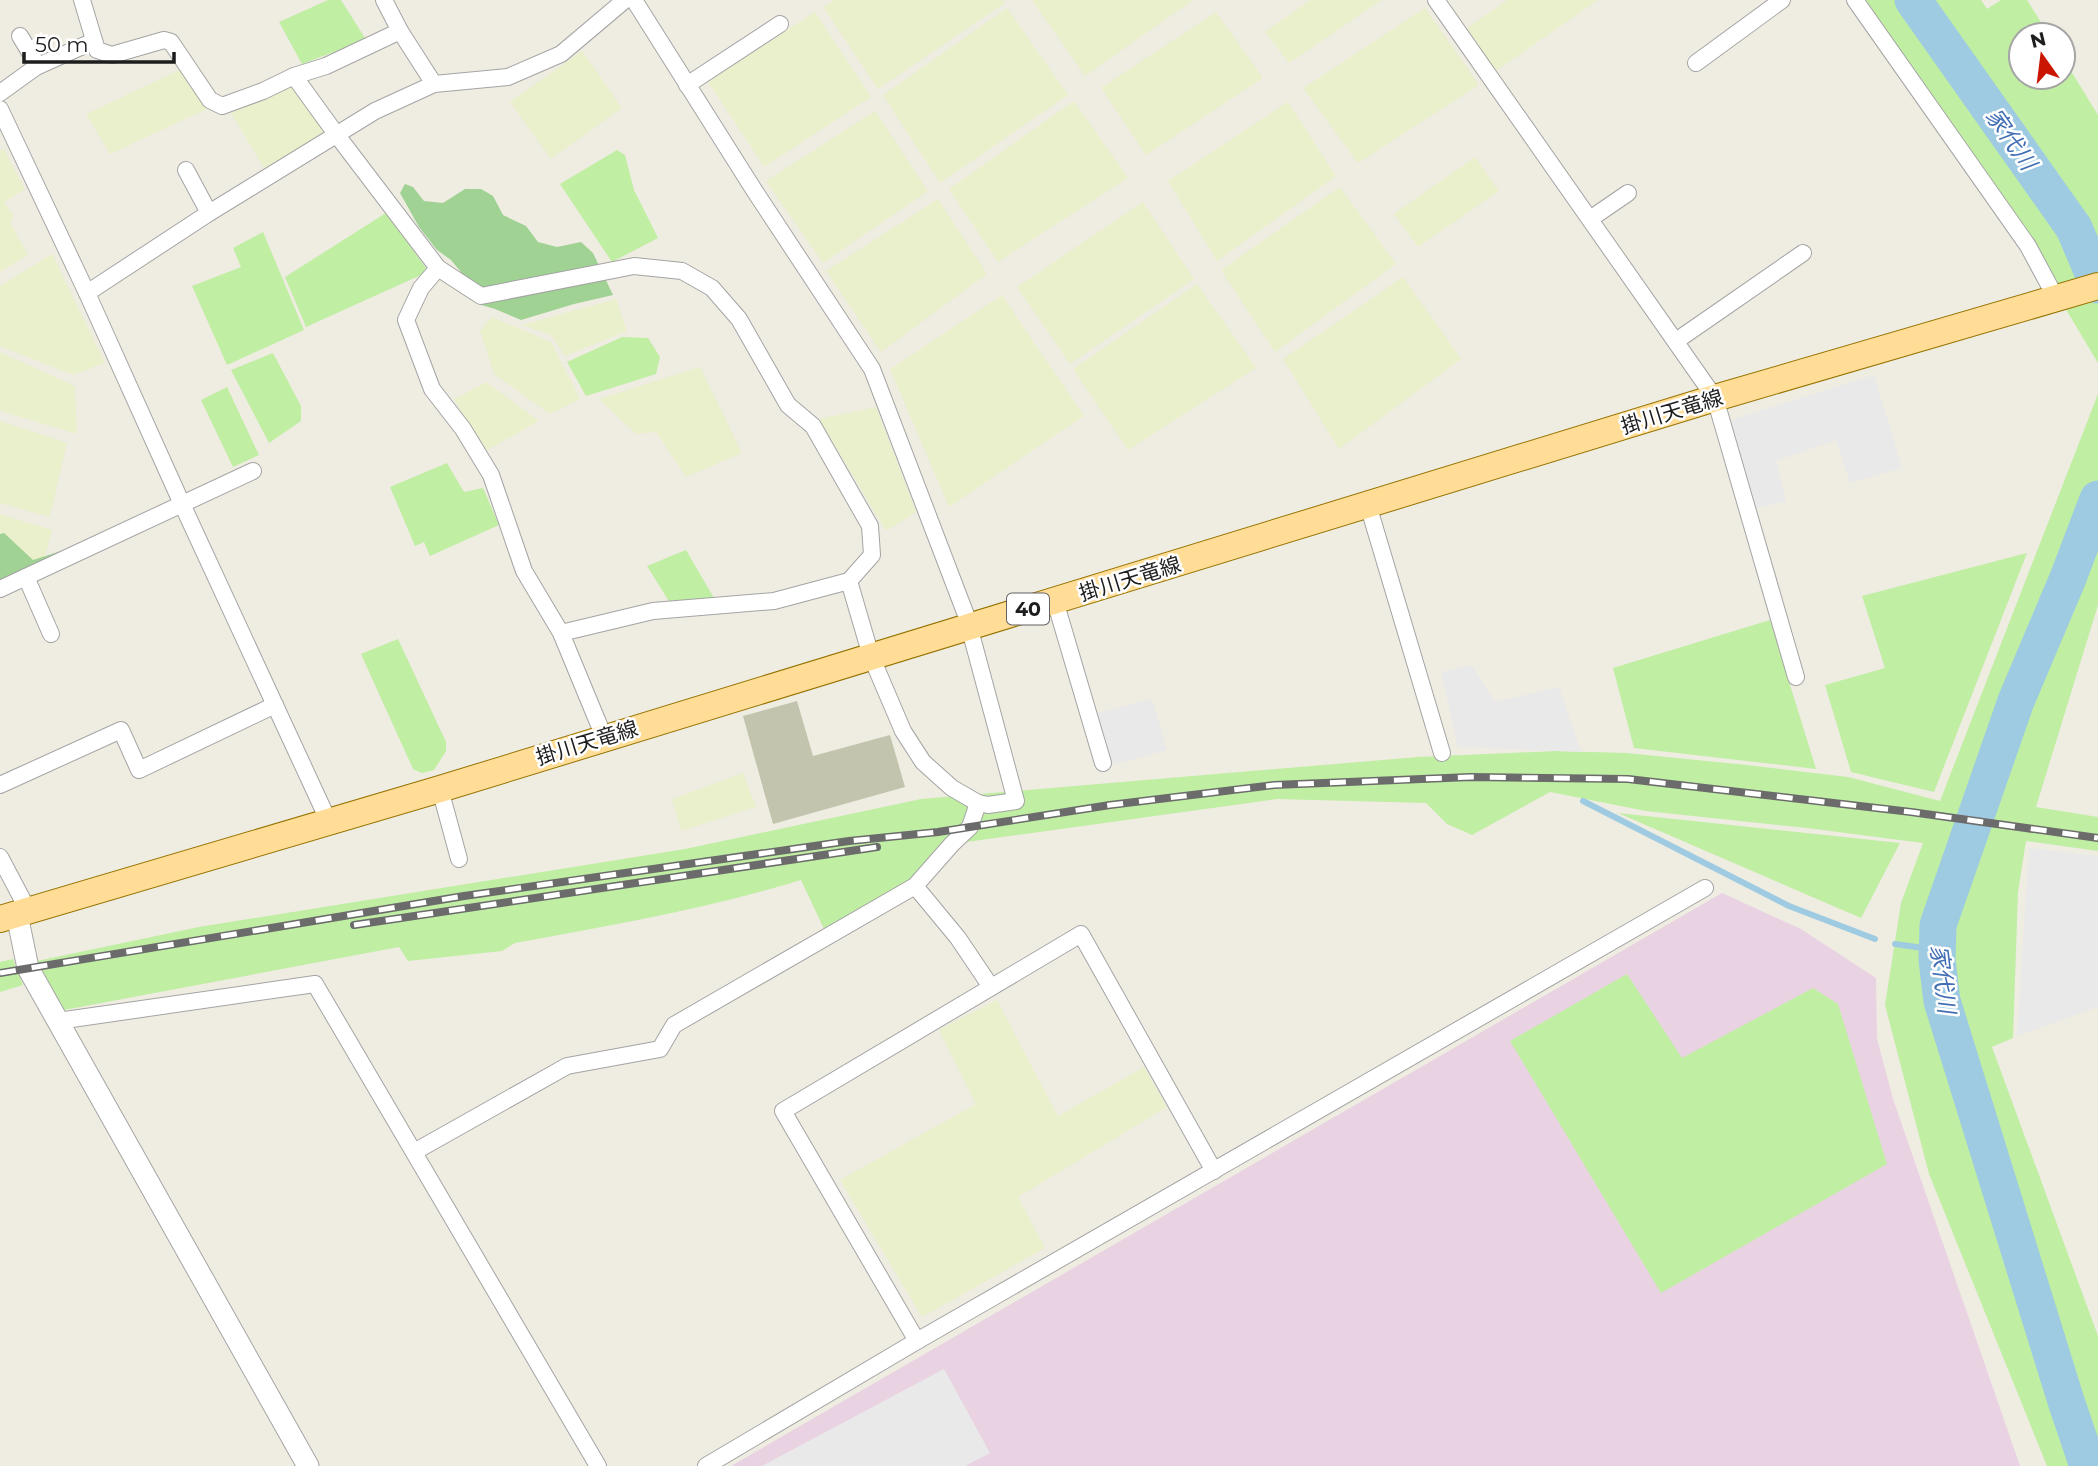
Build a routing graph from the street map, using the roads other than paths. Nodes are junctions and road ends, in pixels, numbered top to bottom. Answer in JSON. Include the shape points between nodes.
{"nodes":[{"id":1,"x":82,"y":0,"type":"edge"},
{"id":2,"x":384,"y":0,"type":"edge"},
{"id":3,"x":625,"y":0,"type":"edge"},
{"id":4,"x":634,"y":0,"type":"edge"},
{"id":5,"x":1436,"y":0,"type":"edge"},
{"id":6,"x":1782,"y":0,"type":"edge"},
{"id":7,"x":1855,"y":0,"type":"edge"},
{"id":8,"x":780,"y":24,"type":"dead end"},
{"id":9,"x":400,"y":30,"type":"junction"},
{"id":10,"x":20,"y":36,"type":"dead end"},
{"id":11,"x":94,"y":41,"type":"junction"},
{"id":12,"x":1696,"y":63,"type":"dead end"},
{"id":13,"x":38,"y":66,"type":"junction"},
{"id":14,"x":294,"y":75,"type":"junction"},
{"id":15,"x":435,"y":84,"type":"junction"},
{"id":16,"x":687,"y":85,"type":"junction"},
{"id":17,"x":0,"y":93,"type":"edge"},
{"id":18,"x":0,"y":109,"type":"edge"},
{"id":19,"x":4,"y":132,"type":"edge"},
{"id":20,"x":336,"y":134,"type":"junction"},
{"id":21,"x":186,"y":170,"type":"dead end"},
{"id":22,"x":1628,"y":192,"type":"dead end"},
{"id":23,"x":209,"y":213,"type":"junction"},
{"id":24,"x":1590,"y":219,"type":"junction"},
{"id":25,"x":1803,"y":253,"type":"dead end"},
{"id":26,"x":438,"y":268,"type":"junction"},
{"id":27,"x":2098,"y":286,"type":"edge"},
{"id":28,"x":87,"y":293,"type":"junction"},
{"id":29,"x":2056,"y":298,"type":"junction"},
{"id":30,"x":1675,"y":341,"type":"junction"},
{"id":31,"x":1716,"y":398,"type":"junction"},
{"id":32,"x":253,"y":471,"type":"dead end"},
{"id":33,"x":182,"y":504,"type":"junction"},
{"id":34,"x":1368,"y":505,"type":"junction"},
{"id":35,"x":26,"y":577,"type":"junction"},
{"id":36,"x":849,"y":581,"type":"junction"},
{"id":37,"x":0,"y":589,"type":"edge"},
{"id":38,"x":1055,"y":601,"type":"junction"},
{"id":39,"x":969,"y":627,"type":"junction"},
{"id":40,"x":561,"y":633,"type":"junction"},
{"id":41,"x":51,"y":634,"type":"dead end"},
{"id":42,"x":871,"y":656,"type":"junction"},
{"id":43,"x":1796,"y":677,"type":"dead end"},
{"id":44,"x":275,"y":705,"type":"junction"},
{"id":45,"x":604,"y":737,"type":"junction"},
{"id":46,"x":1442,"y":753,"type":"dead end"},
{"id":47,"x":1103,"y":763,"type":"dead end"},
{"id":48,"x":0,"y":785,"type":"edge"},
{"id":49,"x":440,"y":789,"type":"junction"},
{"id":50,"x":978,"y":803,"type":"junction"},
{"id":51,"x":329,"y":822,"type":"junction"},
{"id":52,"x":0,"y":857,"type":"edge"},
{"id":53,"x":459,"y":859,"type":"dead end"},
{"id":54,"x":915,"y":886,"type":"junction"},
{"id":55,"x":1705,"y":888,"type":"dead end"},
{"id":56,"x":15,"y":915,"type":"edge"},
{"id":57,"x":991,"y":988,"type":"junction"},
{"id":58,"x":58,"y":1021,"type":"junction"},
{"id":59,"x":414,"y":1152,"type":"junction"},
{"id":60,"x":1214,"y":1171,"type":"junction"},
{"id":61,"x":917,"y":1342,"type":"junction"},
{"id":62,"x":308,"y":1466,"type":"edge"},
{"id":63,"x":598,"y":1466,"type":"edge"},
{"id":64,"x":706,"y":1466,"type":"edge"}],
"edges":[{"from":1,"to":11,"type":"street"},
{"from":2,"to":9,"type":"street"},
{"from":3,"to":15,"type":"street","via":[[561,54],[508,77]]},
{"from":4,"to":16,"type":"street"},
{"from":5,"to":24,"type":"street"},
{"from":6,"to":12,"type":"street"},
{"from":7,"to":29,"type":"street","via":[[2028,246]]},
{"from":8,"to":16,"type":"street"},
{"from":9,"to":14,"type":"street","via":[[326,66]]},
{"from":9,"to":15,"type":"street"},
{"from":10,"to":13,"type":"street"},
{"from":11,"to":13,"type":"street"},
{"from":11,"to":14,"type":"street","via":[[97,50],[112,55],[170,42],[210,100],[222,106]]},
{"from":13,"to":17,"type":"street"},
{"from":14,"to":20,"type":"street"},
{"from":15,"to":20,"type":"street"},
{"from":16,"to":39,"type":"street","via":[[872,369]]},
{"from":18,"to":19,"type":"street"},
{"from":19,"to":28,"type":"street"},
{"from":20,"to":23,"type":"street"},
{"from":20,"to":26,"type":"street"},
{"from":21,"to":23,"type":"street"},
{"from":22,"to":24,"type":"street"},
{"from":23,"to":28,"type":"street"},
{"from":24,"to":30,"type":"street"},
{"from":25,"to":30,"type":"street"},
{"from":26,"to":36,"type":"street","via":[[481,296],[634,267],[682,271],[712,288],[739,319],[788,405],[813,426],[870,526],[873,555]]},
{"from":26,"to":40,"type":"street","via":[[421,288],[406,320],[416,351],[432,389],[491,475],[524,571]]},
{"from":27,"to":29,"type":"main road","name":"掛川天竜線","number":"40"},
{"from":28,"to":33,"type":"street"},
{"from":29,"to":31,"type":"main road","name":"掛川天竜線","number":"40"},
{"from":30,"to":31,"type":"street"},
{"from":31,"to":34,"type":"main road","name":"掛川天竜線","number":"40"},
{"from":31,"to":43,"type":"street"},
{"from":32,"to":33,"type":"street"},
{"from":33,"to":35,"type":"street"},
{"from":33,"to":44,"type":"street"},
{"from":34,"to":38,"type":"main road","name":"掛川天竜線","number":"40"},
{"from":34,"to":46,"type":"street"},
{"from":35,"to":37,"type":"street"},
{"from":35,"to":41,"type":"street"},
{"from":36,"to":40,"type":"street","via":[[774,601],[653,611]]},
{"from":36,"to":42,"type":"street"},
{"from":38,"to":39,"type":"main road","name":"掛川天竜線","number":"40"},
{"from":38,"to":47,"type":"street"},
{"from":39,"to":42,"type":"main road","name":"掛川天竜線","number":"40"},
{"from":39,"to":50,"type":"street","via":[[1016,801]]},
{"from":40,"to":45,"type":"street"},
{"from":42,"to":45,"type":"main road","name":"掛川天竜線","number":"40"},
{"from":42,"to":50,"type":"street","via":[[903,731],[923,762],[952,788]]},
{"from":44,"to":48,"type":"street","via":[[139,770],[121,730]]},
{"from":44,"to":51,"type":"street"},
{"from":45,"to":49,"type":"main road","name":"掛川天竜線","number":"40"},
{"from":49,"to":51,"type":"main road","name":"掛川天竜線","number":"40"},
{"from":49,"to":53,"type":"street"},
{"from":50,"to":54,"type":"street","via":[[970,827]]},
{"from":51,"to":56,"type":"main road","name":"掛川天竜線","number":"40"},
{"from":52,"to":56,"type":"street"},
{"from":54,"to":57,"type":"street"},
{"from":54,"to":59,"type":"street","via":[[674,1025],[660,1049],[568,1066]]},
{"from":55,"to":60,"type":"street"},
{"from":56,"to":58,"type":"street","via":[[28,968]]},
{"from":57,"to":60,"type":"street","via":[[1082,934]]},
{"from":57,"to":61,"type":"street","via":[[783,1111]]},
{"from":58,"to":59,"type":"street","via":[[315,984]]},
{"from":58,"to":62,"type":"street"},
{"from":59,"to":63,"type":"street"},
{"from":60,"to":61,"type":"street"},
{"from":61,"to":64,"type":"street"}]}
